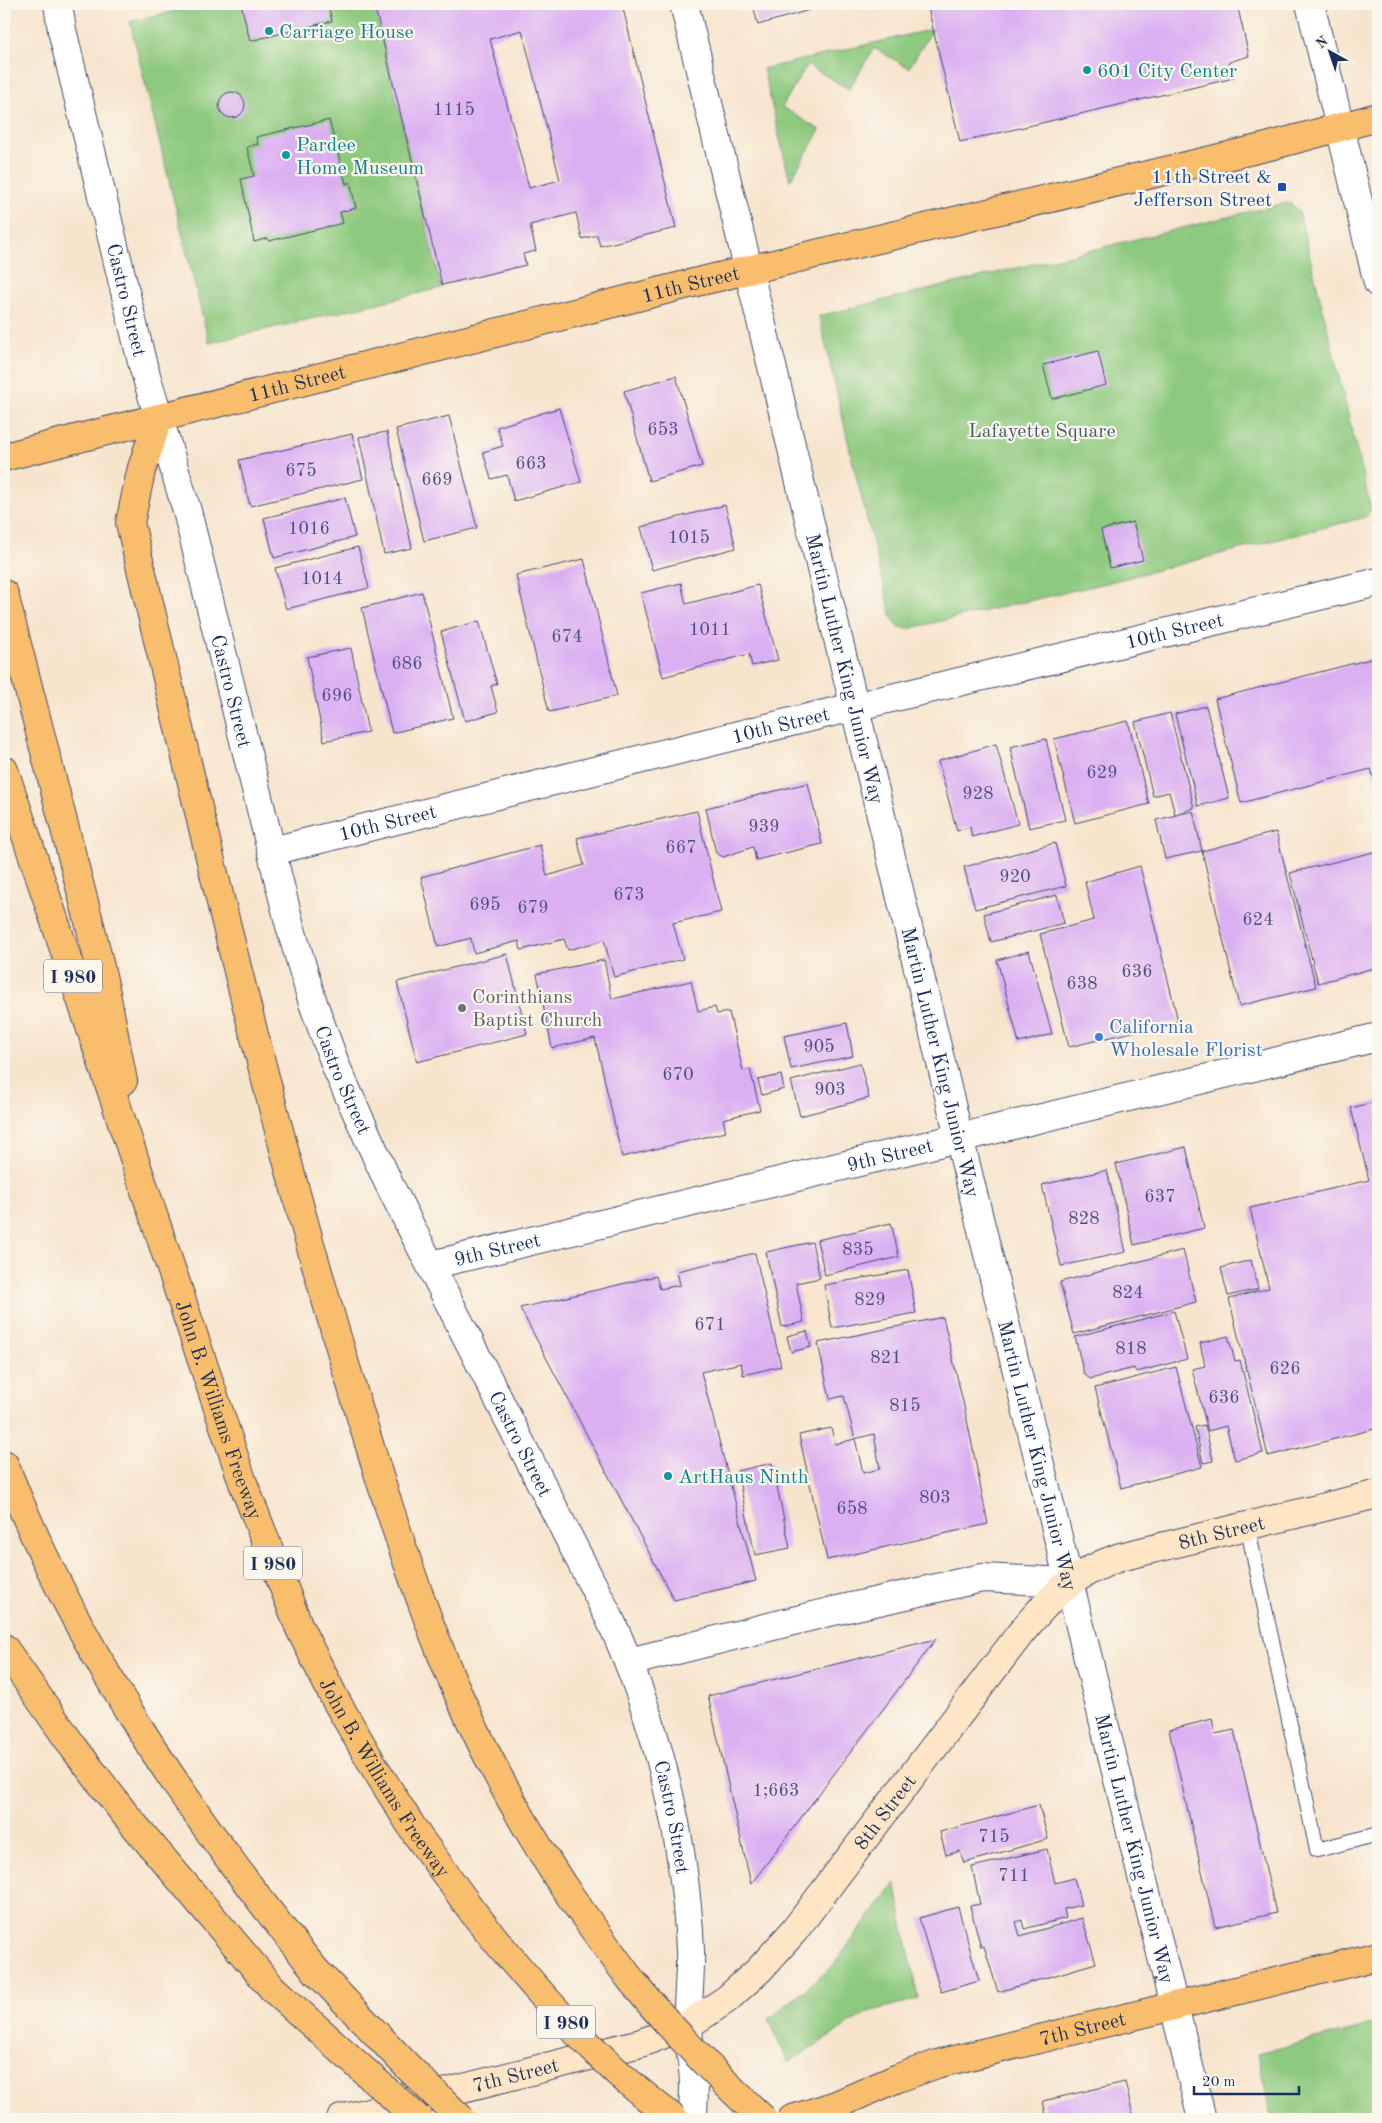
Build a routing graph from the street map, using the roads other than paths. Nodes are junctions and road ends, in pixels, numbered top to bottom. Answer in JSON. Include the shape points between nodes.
{"nodes":[{"id":1,"x":58,"y":4,"type":"edge"},
{"id":2,"x":684,"y":4,"type":"edge"},
{"id":3,"x":1310,"y":4,"type":"edge"},
{"id":4,"x":1378,"y":117,"type":"edge"},
{"id":5,"x":1340,"y":127,"type":"junction"},
{"id":6,"x":748,"y":270,"type":"junction"},
{"id":7,"x":1378,"y":283,"type":"edge"},
{"id":8,"x":158,"y":419,"type":"junction"},
{"id":9,"x":4,"y":457,"type":"edge"},
{"id":10,"x":1378,"y":582,"type":"edge"},
{"id":11,"x":4,"y":594,"type":"edge"},
{"id":12,"x":856,"y":707,"type":"junction"},
{"id":13,"x":4,"y":770,"type":"edge"},
{"id":14,"x":272,"y":851,"type":"junction"},
{"id":15,"x":1378,"y":1037,"type":"edge"},
{"id":16,"x":959,"y":1137,"type":"junction"},
{"id":17,"x":142,"y":1181,"type":"junction"},
{"id":18,"x":430,"y":1265,"type":"junction"},
{"id":19,"x":4,"y":1464,"type":"edge"},
{"id":20,"x":1378,"y":1494,"type":"edge"},
{"id":21,"x":1247,"y":1525,"type":"junction"},
{"id":22,"x":1068,"y":1582,"type":"junction"},
{"id":23,"x":4,"y":1648,"type":"edge"},
{"id":24,"x":629,"y":1662,"type":"junction"},
{"id":25,"x":1378,"y":1834,"type":"edge"},
{"id":26,"x":1378,"y":1956,"type":"edge"},
{"id":27,"x":1174,"y":2006,"type":"junction"},
{"id":28,"x":688,"y":2025,"type":"junction"},
{"id":29,"x":342,"y":2119,"type":"edge"},
{"id":30,"x":418,"y":2119,"type":"edge"},
{"id":31,"x":461,"y":2119,"type":"edge"},
{"id":32,"x":674,"y":2119,"type":"edge"},
{"id":33,"x":693,"y":2119,"type":"edge"},
{"id":34,"x":763,"y":2119,"type":"edge"},
{"id":35,"x":792,"y":2119,"type":"edge"},
{"id":36,"x":1202,"y":2119,"type":"edge"}],
"edges":[{"from":1,"to":8,"type":"street","name":"Castro Street","via":[[137,343]]},
{"from":2,"to":6,"type":"street","name":"Martin Luther King Junior Way"},
{"from":3,"to":5,"type":"street"},
{"from":4,"to":5,"type":"main road","name":"11th Street"},
{"from":5,"to":6,"type":"main road","name":"11th Street"},
{"from":5,"to":7,"type":"street"},
{"from":6,"to":8,"type":"main road","name":"11th Street"},
{"from":6,"to":12,"type":"street","name":"Martin Luther King Junior Way"},
{"from":8,"to":9,"type":"main road","name":"11th Street"},
{"from":8,"to":14,"type":"street","name":"Castro Street","via":[[187,511]]},
{"from":8,"to":34,"type":"main road","bridge":true,"via":[[141,471],[130,523],[280,1136],[364,1428],[433,1631],[486,1752],[563,1886],[633,1982],[714,2072]]},
{"from":10,"to":12,"type":"street","name":"10th Street"},
{"from":11,"to":17,"type":"main road","via":[[106,993]]},
{"from":12,"to":14,"type":"street","name":"10th Street"},
{"from":12,"to":16,"type":"street","name":"Martin Luther King Junior Way"},
{"from":13,"to":17,"type":"main road","name":"John B. Williams Freeway","number":"I 980"},
{"from":14,"to":18,"type":"street","name":"Castro Street","via":[[290,926],[327,1043],[370,1144]]},
{"from":15,"to":16,"type":"street","name":"9th Street"},
{"from":16,"to":18,"type":"street","name":"9th Street"},
{"from":16,"to":22,"type":"street","name":"Martin Luther King Junior Way"},
{"from":17,"to":32,"type":"main road","name":"John B. Williams Freeway","number":"I 980","bridge":true,"via":[[243,1483],[300,1629],[374,1768],[417,1835],[517,1968],[619,2074]]},
{"from":18,"to":24,"type":"street","name":"Castro Street"},
{"from":19,"to":31,"type":"main road","bridge":true,"via":[[48,1567],[85,1638],[169,1775],[262,1904],[316,1971]]},
{"from":20,"to":21,"type":"main road","name":"8th Street"},
{"from":21,"to":22,"type":"main road","name":"8th Street","via":[[1104,1562]]},
{"from":21,"to":25,"type":"lane","via":[[1317,1850]]},
{"from":22,"to":24,"type":"street","via":[[982,1578]]},
{"from":22,"to":27,"type":"street","name":"Martin Luther King Junior Way"},
{"from":22,"to":28,"type":"main road","name":"8th Street","via":[[1030,1622],[794,1932],[749,1980]]},
{"from":23,"to":30,"type":"main road","bridge":true,"via":[[124,1813],[272,1989]]},
{"from":24,"to":28,"type":"street","name":"Castro Street","via":[[664,1773],[680,1855],[690,1948]]},
{"from":26,"to":27,"type":"main road","name":"7th Street"},
{"from":27,"to":35,"type":"main road","name":"7th Street","via":[[937,2064],[836,2105]]},
{"from":27,"to":36,"type":"street","name":"Martin Luther King Junior Way"},
{"from":28,"to":29,"type":"main road","name":"7th Street","via":[[612,2052]]},
{"from":28,"to":33,"type":"street","name":"Castro Street","via":[[694,2085]]}]}
